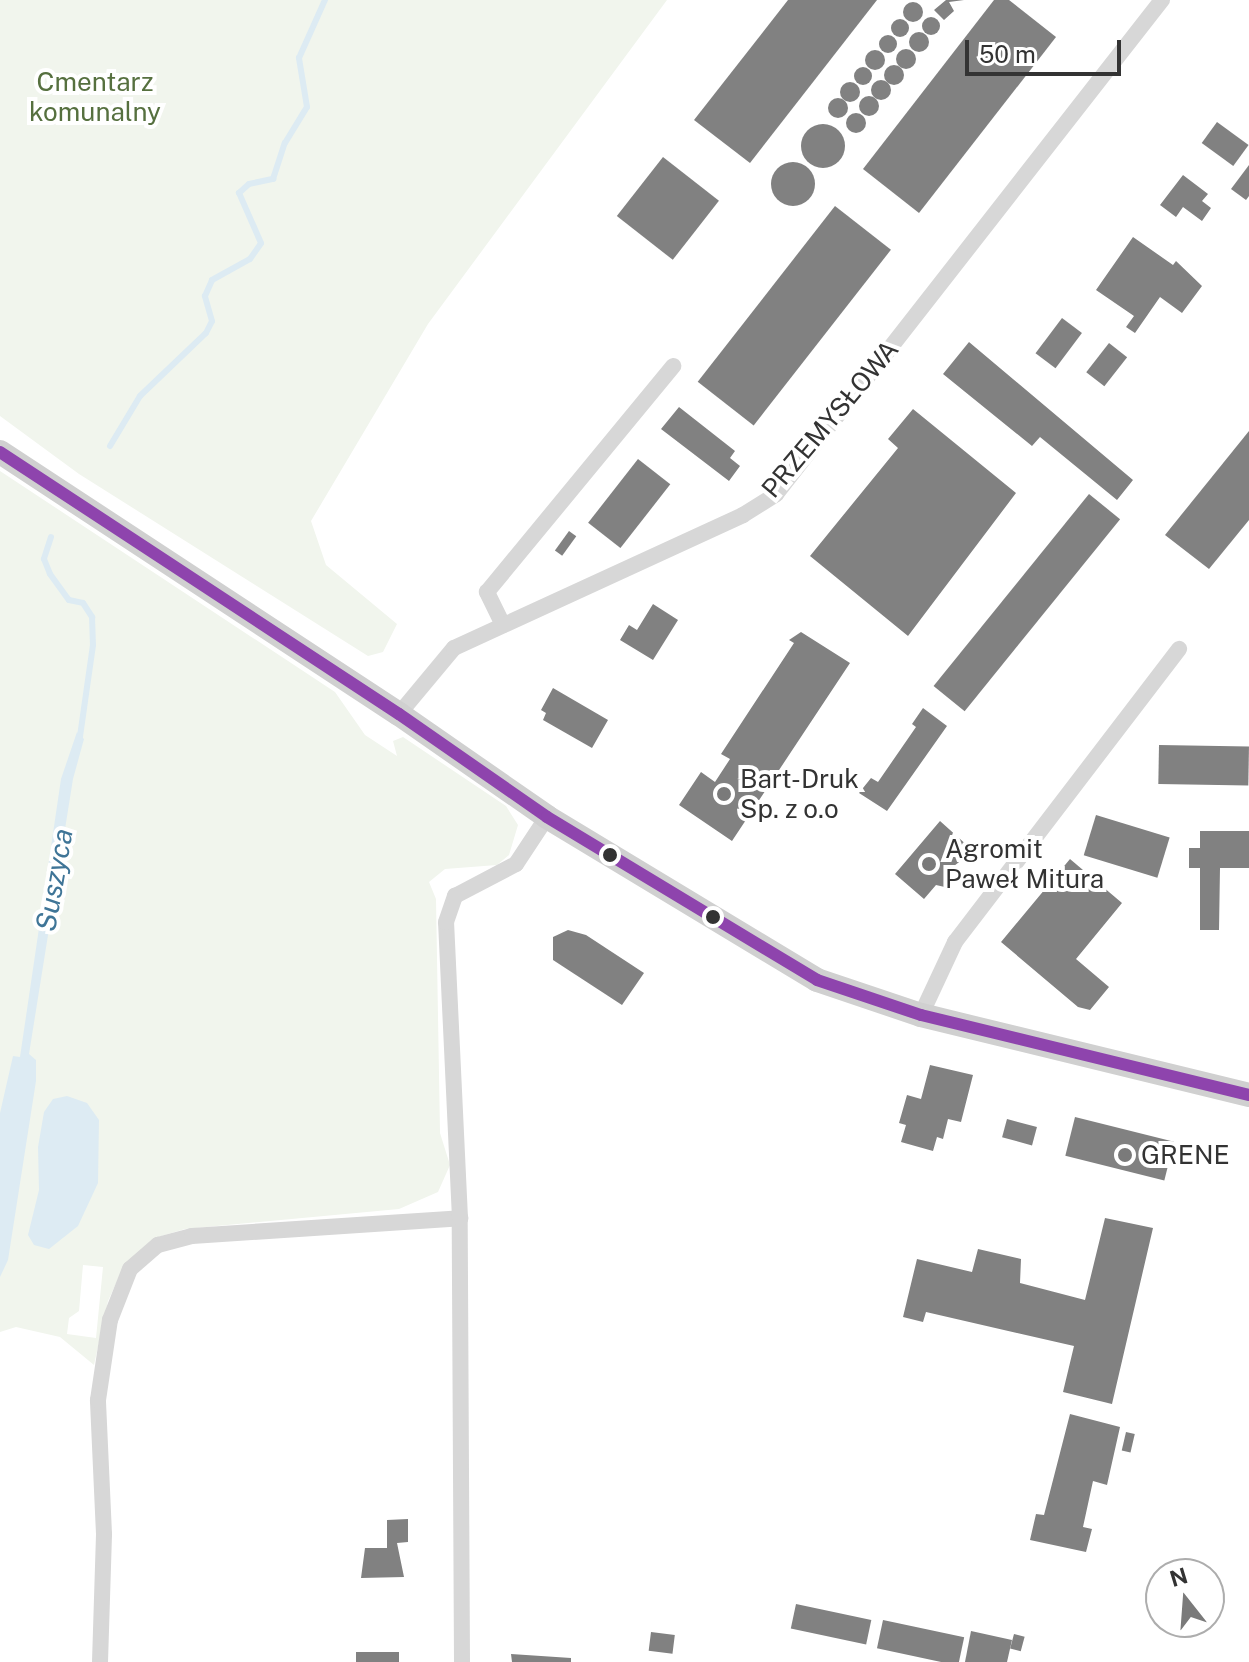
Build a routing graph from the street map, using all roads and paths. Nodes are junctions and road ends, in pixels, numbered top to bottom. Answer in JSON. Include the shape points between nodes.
{"nodes":[{"id":1,"x":1162,"y":0,"type":"edge"},
{"id":2,"x":673,"y":366,"type":"dead end"},
{"id":3,"x":0,"y":452,"type":"edge"},
{"id":4,"x":503,"y":625,"type":"junction"},
{"id":5,"x":1179,"y":649,"type":"dead end"},
{"id":6,"x":399,"y":714,"type":"junction"},
{"id":7,"x":547,"y":817,"type":"junction"},
{"id":8,"x":921,"y":1015,"type":"junction"},
{"id":9,"x":1249,"y":1095,"type":"edge"},
{"id":10,"x":460,"y":1218,"type":"junction"},
{"id":11,"x":100,"y":1662,"type":"edge"},
{"id":12,"x":462,"y":1662,"type":"edge"}],
"edges":[{"from":1,"to":4,"type":"street","name":"PRZEMYSŁOWA","via":[[776,494],[743,515]]},
{"from":2,"to":4,"type":"street","via":[[487,592]]},
{"from":3,"to":6,"type":"main road"},
{"from":4,"to":6,"type":"street","name":"PRZEMYSŁOWA","via":[[454,648]]},
{"from":5,"to":8,"type":"street","via":[[955,942]]},
{"from":6,"to":7,"type":"main road"},
{"from":7,"to":8,"type":"main road","via":[[817,980]]},
{"from":7,"to":10,"type":"street","via":[[516,864],[455,896],[446,922]]},
{"from":8,"to":9,"type":"main road"},
{"from":10,"to":11,"type":"street","via":[[192,1236],[158,1245],[130,1269],[110,1320],[98,1400],[104,1534]]},
{"from":10,"to":12,"type":"street"}]}
